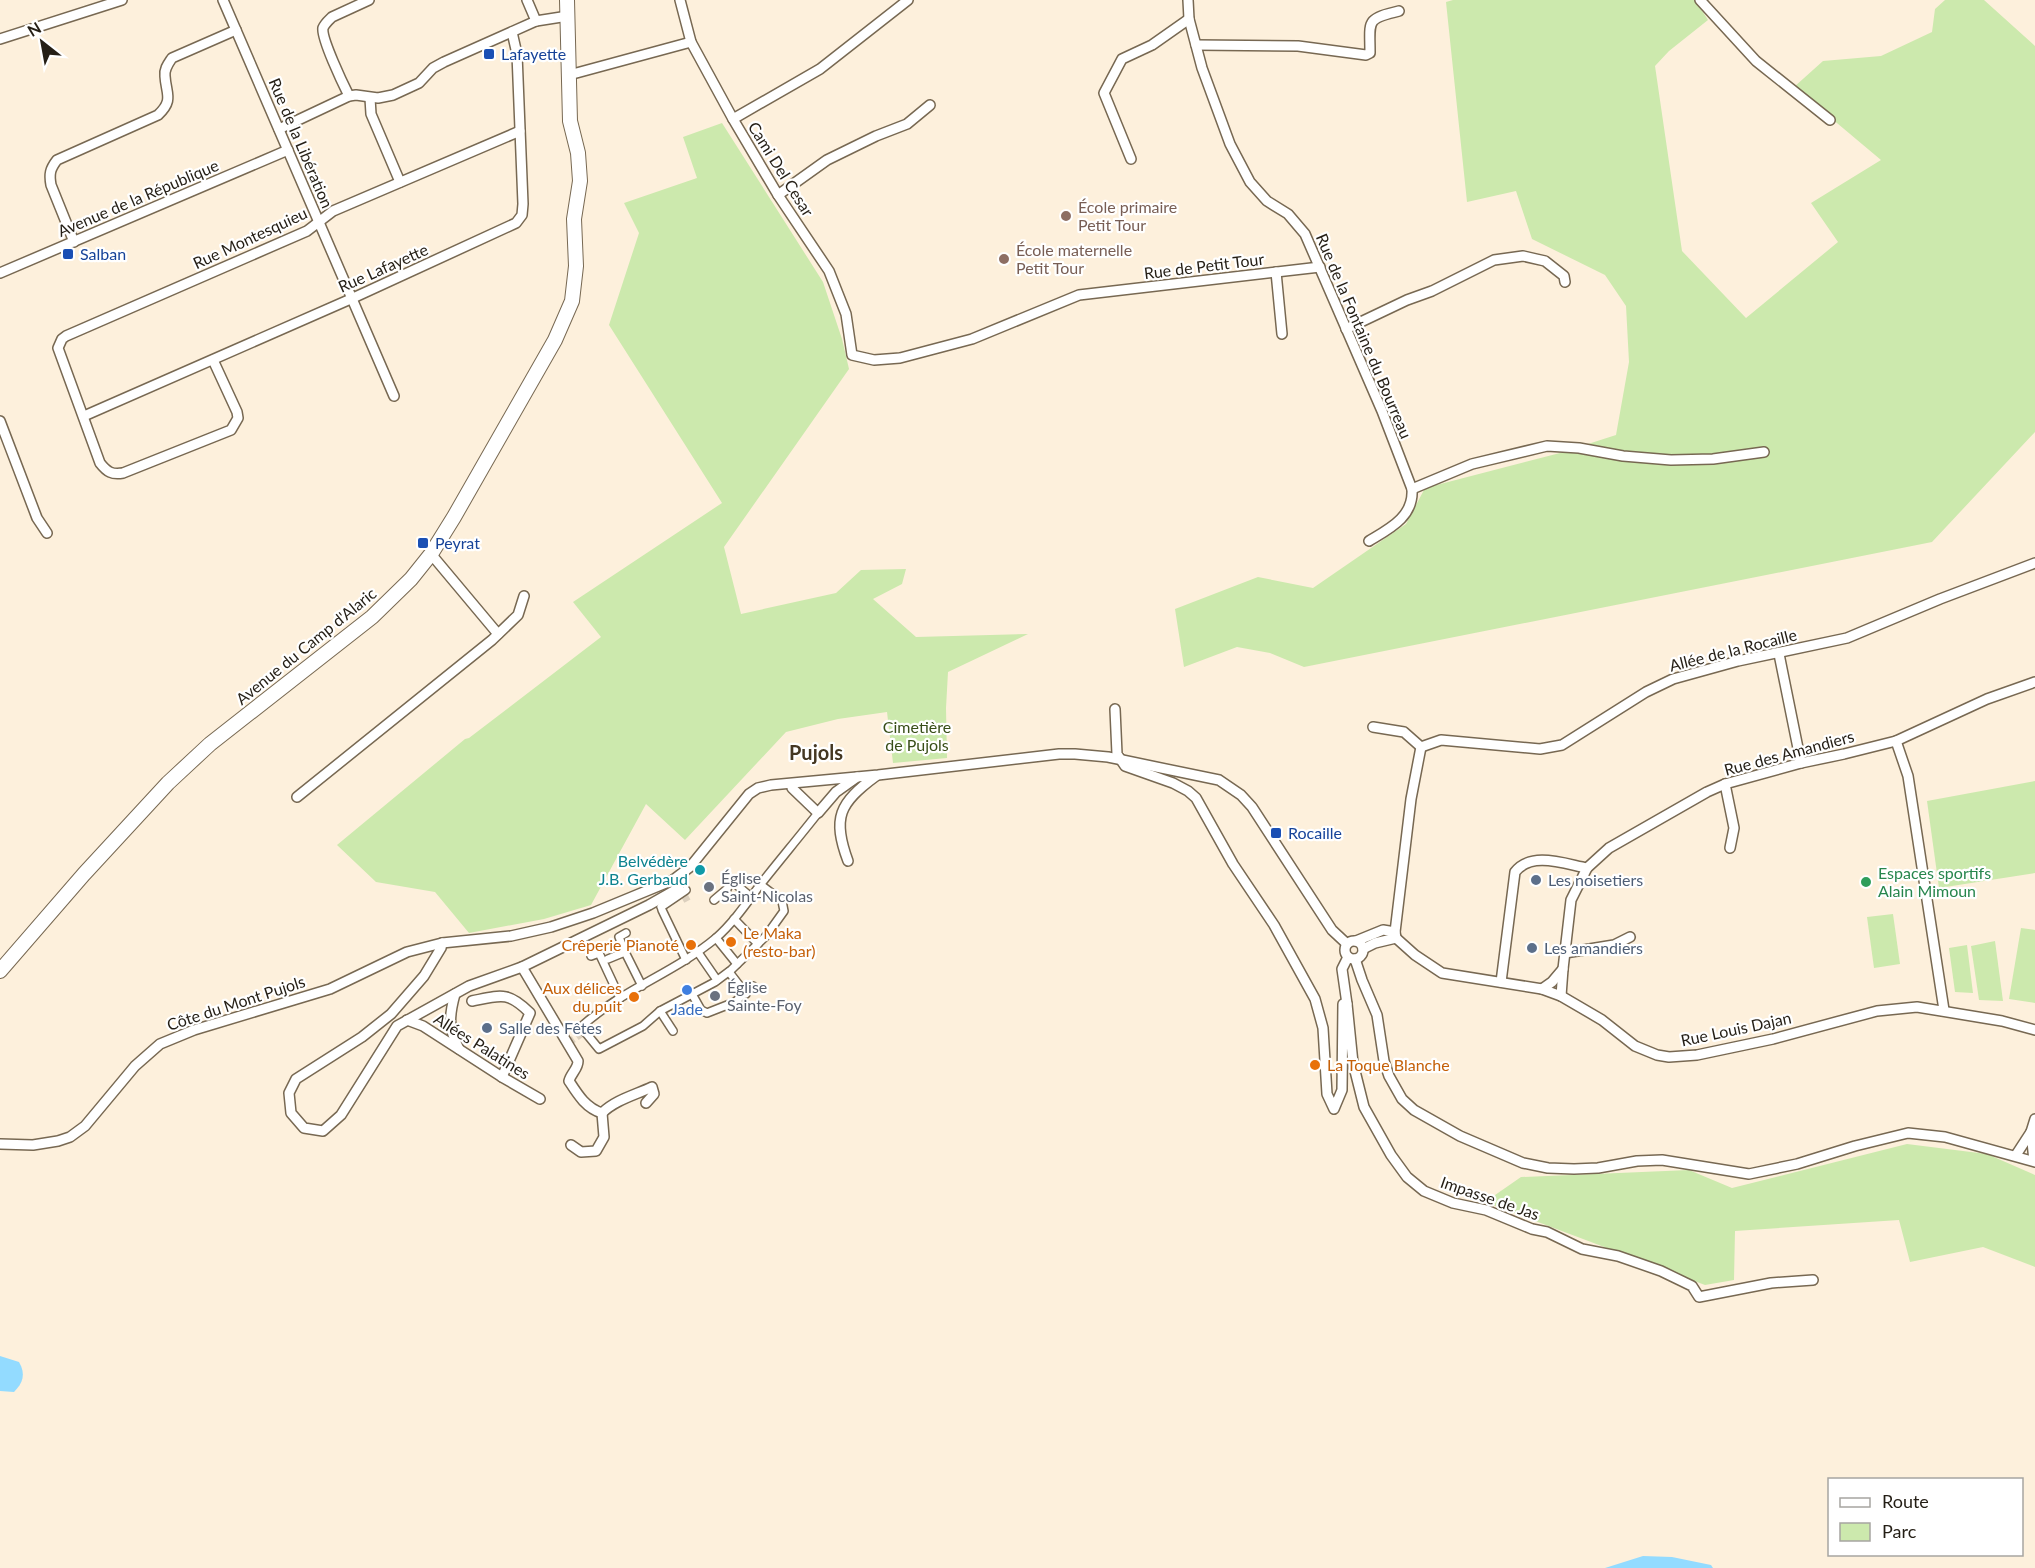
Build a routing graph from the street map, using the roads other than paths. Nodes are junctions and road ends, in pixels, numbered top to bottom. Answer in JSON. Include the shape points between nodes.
{"nodes":[{"id":1,"x":122,"y":0,"type":"edge"},
{"id":2,"x":223,"y":0,"type":"edge"},
{"id":3,"x":369,"y":0,"type":"edge"},
{"id":4,"x":527,"y":0,"type":"edge"},
{"id":5,"x":567,"y":0,"type":"edge"},
{"id":6,"x":680,"y":0,"type":"edge"},
{"id":7,"x":908,"y":0,"type":"edge"},
{"id":8,"x":1188,"y":0,"type":"edge"},
{"id":9,"x":1700,"y":0,"type":"edge"},
{"id":10,"x":1399,"y":11,"type":"dead end"},
{"id":11,"x":568,"y":16,"type":"junction"},
{"id":12,"x":1189,"y":19,"type":"junction"},
{"id":13,"x":536,"y":21,"type":"junction"},
{"id":14,"x":236,"y":30,"type":"junction"},
{"id":15,"x":512,"y":32,"type":"junction"},
{"id":16,"x":0,"y":39,"type":"edge"},
{"id":17,"x":691,"y":42,"type":"junction"},
{"id":18,"x":1196,"y":45,"type":"junction"},
{"id":19,"x":569,"y":75,"type":"junction"},
{"id":20,"x":349,"y":96,"type":"junction"},
{"id":21,"x":370,"y":98,"type":"junction"},
{"id":22,"x":930,"y":105,"type":"dead end"},
{"id":23,"x":733,"y":119,"type":"junction"},
{"id":24,"x":1830,"y":120,"type":"dead end"},
{"id":25,"x":279,"y":129,"type":"junction"},
{"id":26,"x":520,"y":131,"type":"junction"},
{"id":27,"x":288,"y":150,"type":"junction"},
{"id":28,"x":1131,"y":159,"type":"dead end"},
{"id":29,"x":400,"y":182,"type":"junction"},
{"id":30,"x":778,"y":195,"type":"junction"},
{"id":31,"x":319,"y":223,"type":"junction"},
{"id":32,"x":74,"y":242,"type":"junction"},
{"id":33,"x":1320,"y":267,"type":"junction"},
{"id":34,"x":0,"y":273,"type":"edge"},
{"id":35,"x":1276,"y":273,"type":"junction"},
{"id":36,"x":1565,"y":282,"type":"dead end"},
{"id":37,"x":353,"y":298,"type":"junction"},
{"id":38,"x":1346,"y":329,"type":"junction"},
{"id":39,"x":1282,"y":334,"type":"dead end"},
{"id":40,"x":852,"y":355,"type":"joint"},
{"id":41,"x":213,"y":360,"type":"junction"},
{"id":42,"x":394,"y":396,"type":"dead end"},
{"id":43,"x":84,"y":416,"type":"junction"},
{"id":44,"x":0,"y":421,"type":"edge"},
{"id":45,"x":1764,"y":452,"type":"dead end"},
{"id":46,"x":1412,"y":489,"type":"junction"},
{"id":47,"x":47,"y":533,"type":"dead end"},
{"id":48,"x":1369,"y":541,"type":"dead end"},
{"id":49,"x":431,"y":554,"type":"junction"},
{"id":50,"x":2035,"y":563,"type":"edge"},
{"id":51,"x":524,"y":596,"type":"dead end"},
{"id":52,"x":498,"y":634,"type":"junction"},
{"id":53,"x":1779,"y":654,"type":"junction"},
{"id":54,"x":2035,"y":682,"type":"edge"},
{"id":55,"x":1115,"y":709,"type":"dead end"},
{"id":56,"x":1373,"y":727,"type":"dead end"},
{"id":57,"x":1896,"y":741,"type":"junction"},
{"id":58,"x":1421,"y":747,"type":"junction"},
{"id":59,"x":1122,"y":760,"type":"junction"},
{"id":60,"x":1801,"y":763,"type":"junction"},
{"id":61,"x":878,"y":775,"type":"junction"},
{"id":62,"x":857,"y":777,"type":"junction"},
{"id":63,"x":792,"y":784,"type":"junction"},
{"id":64,"x":1725,"y":784,"type":"junction"},
{"id":65,"x":297,"y":797,"type":"dead end"},
{"id":66,"x":818,"y":813,"type":"junction"},
{"id":67,"x":1730,"y":848,"type":"dead end"},
{"id":68,"x":848,"y":861,"type":"dead end"},
{"id":69,"x":1587,"y":867,"type":"junction"},
{"id":70,"x":761,"y":885,"type":"junction"},
{"id":71,"x":680,"y":890,"type":"junction"},
{"id":72,"x":751,"y":897,"type":"junction"},
{"id":73,"x":714,"y":900,"type":"dead end"},
{"id":74,"x":733,"y":920,"type":"junction"},
{"id":75,"x":626,"y":933,"type":"dead end"},
{"id":76,"x":1395,"y":935,"type":"junction"},
{"id":77,"x":1630,"y":937,"type":"dead end"},
{"id":78,"x":716,"y":938,"type":"junction"},
{"id":79,"x":442,"y":943,"type":"junction"},
{"id":80,"x":1352,"y":943,"type":"junction"},
{"id":81,"x":758,"y":944,"type":"junction"},
{"id":82,"x":1364,"y":949,"type":"junction"},
{"id":83,"x":697,"y":951,"type":"junction"},
{"id":84,"x":625,"y":952,"type":"junction"},
{"id":85,"x":1565,"y":953,"type":"junction"},
{"id":86,"x":591,"y":956,"type":"dead end"},
{"id":87,"x":1352,"y":958,"type":"junction"},
{"id":88,"x":608,"y":959,"type":"dead end"},
{"id":89,"x":682,"y":964,"type":"junction"},
{"id":90,"x":737,"y":964,"type":"junction"},
{"id":91,"x":522,"y":967,"type":"junction"},
{"id":92,"x":1563,"y":969,"type":"junction"},
{"id":93,"x":0,"y":971,"type":"edge"},
{"id":94,"x":729,"y":972,"type":"junction"},
{"id":95,"x":717,"y":980,"type":"junction"},
{"id":96,"x":1501,"y":982,"type":"junction"},
{"id":97,"x":642,"y":986,"type":"junction"},
{"id":98,"x":753,"y":986,"type":"dead end"},
{"id":99,"x":1542,"y":989,"type":"junction"},
{"id":100,"x":694,"y":992,"type":"junction"},
{"id":101,"x":455,"y":994,"type":"junction"},
{"id":102,"x":746,"y":994,"type":"junction"},
{"id":103,"x":1561,"y":996,"type":"junction"},
{"id":104,"x":620,"y":998,"type":"junction"},
{"id":105,"x":472,"y":1001,"type":"dead end"},
{"id":106,"x":1347,"y":1004,"type":"junction"},
{"id":107,"x":1944,"y":1010,"type":"junction"},
{"id":108,"x":660,"y":1011,"type":"junction"},
{"id":109,"x":407,"y":1020,"type":"junction"},
{"id":110,"x":2035,"y":1030,"type":"edge"},
{"id":111,"x":673,"y":1031,"type":"dead end"},
{"id":112,"x":459,"y":1050,"type":"junction"},
{"id":113,"x":502,"y":1077,"type":"junction"},
{"id":114,"x":540,"y":1099,"type":"dead end"},
{"id":115,"x":646,"y":1103,"type":"dead end"},
{"id":116,"x":602,"y":1113,"type":"junction"},
{"id":117,"x":2035,"y":1119,"type":"edge"},
{"id":118,"x":2031,"y":1132,"type":"junction"},
{"id":119,"x":0,"y":1144,"type":"edge"},
{"id":120,"x":571,"y":1145,"type":"dead end"},
{"id":121,"x":2016,"y":1155,"type":"junction"},
{"id":122,"x":2035,"y":1161,"type":"edge"},
{"id":123,"x":1813,"y":1280,"type":"dead end"}],
"edges":[{"from":1,"to":16,"type":"street"},
{"from":2,"to":14,"type":"street","name":"Rue de la Libération"},
{"from":3,"to":20,"type":"street","via":[[332,17],[323,30]]},
{"from":4,"to":13,"type":"street"},
{"from":5,"to":11,"type":"main road","name":"Avenue du Camp d'Alaric"},
{"from":6,"to":17,"type":"street","name":"Cami Del Cesar"},
{"from":7,"to":23,"type":"street","via":[[820,69]]},
{"from":8,"to":12,"type":"street","name":"Rue de la Fontaine du Bourreau"},
{"from":9,"to":24,"type":"street","via":[[1756,61]]},
{"from":10,"to":18,"type":"street","via":[[1374,19],[1370,25],[1371,53],[1366,55],[1298,46]]},
{"from":11,"to":13,"type":"street"},
{"from":11,"to":19,"type":"main road","name":"Avenue du Camp d'Alaric"},
{"from":12,"to":18,"type":"street","name":"Rue de la Fontaine du Bourreau"},
{"from":12,"to":28,"type":"street","via":[[1152,45],[1122,59],[1104,93]]},
{"from":13,"to":15,"type":"street"},
{"from":14,"to":25,"type":"street","name":"Rue de la Libération"},
{"from":14,"to":32,"type":"street","via":[[172,58],[165,75],[169,96],[158,115],[57,160],[49,177]]},
{"from":15,"to":21,"type":"street","via":[[438,65],[414,86],[387,97]]},
{"from":15,"to":26,"type":"street","name":"Rue Lafayette","via":[[517,54]]},
{"from":17,"to":19,"type":"street"},
{"from":17,"to":23,"type":"street","name":"Cami Del Cesar"},
{"from":18,"to":33,"type":"street","name":"Rue de la Fontaine du Bourreau","via":[[1230,144],[1250,182],[1305,234]]},
{"from":19,"to":49,"type":"main road","name":"Avenue du Camp d'Alaric","via":[[570,122],[580,182],[574,219],[576,266],[572,301],[555,340]]},
{"from":20,"to":21,"type":"street"},
{"from":20,"to":25,"type":"street"},
{"from":21,"to":29,"type":"street","via":[[371,114]]},
{"from":22,"to":30,"type":"street","via":[[907,124],[827,160]]},
{"from":23,"to":30,"type":"street","name":"Cami Del Cesar"},
{"from":25,"to":27,"type":"street","name":"Rue de la Libération"},
{"from":26,"to":29,"type":"street","name":"Rue Montesquieu"},
{"from":26,"to":37,"type":"street","name":"Rue Lafayette","via":[[523,204],[516,223]]},
{"from":27,"to":31,"type":"street","name":"Rue de la Libération"},
{"from":27,"to":32,"type":"street","name":"Avenue de la République"},
{"from":29,"to":31,"type":"street","name":"Rue Montesquieu","via":[[333,211]]},
{"from":30,"to":40,"type":"street","name":"Cami Del Cesar","via":[[829,271],[846,314]]},
{"from":31,"to":37,"type":"street","name":"Rue de la Libération"},
{"from":31,"to":43,"type":"street","name":"Rue Montesquieu","via":[[66,336],[60,343],[60,356]]},
{"from":32,"to":34,"type":"street","name":"Avenue de la République"},
{"from":33,"to":35,"type":"street","name":"Rue de Petit Tour"},
{"from":33,"to":38,"type":"street","name":"Rue de la Fontaine du Bourreau"},
{"from":35,"to":39,"type":"street"},
{"from":35,"to":40,"type":"street","name":"Rue de Petit Tour","via":[[1079,295],[972,339],[900,358],[874,360]]},
{"from":36,"to":38,"type":"street","via":[[1564,276],[1545,261],[1523,256],[1494,260]]},
{"from":37,"to":41,"type":"street","name":"Rue Lafayette"},
{"from":37,"to":42,"type":"street","name":"Rue de la Libération"},
{"from":38,"to":46,"type":"street","name":"Rue de la Fontaine du Bourreau"},
{"from":41,"to":43,"type":"street","name":"Rue Lafayette"},
{"from":41,"to":43,"type":"street","via":[[238,418],[225,434],[114,474],[100,463]]},
{"from":44,"to":47,"type":"street","via":[[37,518]]},
{"from":45,"to":46,"type":"street","via":[[1671,460],[1547,446],[1472,465]]},
{"from":46,"to":48,"type":"street","via":[[1405,516]]},
{"from":49,"to":52,"type":"street"},
{"from":49,"to":93,"type":"main road","name":"Avenue du Camp d'Alaric","via":[[372,617],[188,764],[84,874]]},
{"from":50,"to":53,"type":"street","name":"Allée de la Rocaille","via":[[1847,638]]},
{"from":51,"to":52,"type":"street","via":[[518,615]]},
{"from":52,"to":65,"type":"street"},
{"from":53,"to":58,"type":"street","name":"Allée de la Rocaille","via":[[1673,679],[1553,748],[1441,740]]},
{"from":53,"to":60,"type":"street"},
{"from":54,"to":57,"type":"street","name":"Rue des Amandiers","via":[[1987,699]]},
{"from":55,"to":59,"type":"street","via":[[1117,754]]},
{"from":56,"to":58,"type":"street","via":[[1404,732]]},
{"from":57,"to":60,"type":"street","name":"Rue des Amandiers"},
{"from":57,"to":107,"type":"street","via":[[1908,776]]},
{"from":58,"to":76,"type":"street"},
{"from":59,"to":61,"type":"street","via":[[1059,754]]},
{"from":59,"to":80,"type":"street","via":[[1219,780],[1240,795],[1282,851],[1332,930]]},
{"from":59,"to":106,"type":"street","via":[[1125,766],[1173,783],[1196,798],[1233,864],[1274,925],[1315,999],[1323,1028],[1327,1094],[1334,1109],[1342,1089],[1342,1005]]},
{"from":60,"to":64,"type":"street","name":"Rue des Amandiers"},
{"from":61,"to":62,"type":"street"},
{"from":61,"to":68,"type":"street","via":[[857,790],[842,810],[839,830]]},
{"from":62,"to":63,"type":"street"},
{"from":62,"to":66,"type":"street","via":[[836,792]]},
{"from":63,"to":66,"type":"street"},
{"from":63,"to":71,"type":"street","via":[[758,788],[749,794],[690,867]]},
{"from":64,"to":67,"type":"street","via":[[1734,828]]},
{"from":64,"to":69,"type":"street","name":"Rue des Amandiers","via":[[1610,848]]},
{"from":66,"to":70,"type":"street"},
{"from":69,"to":85,"type":"street","name":"Rue des Amandiers","via":[[1571,900]]},
{"from":69,"to":96,"type":"street","via":[[1537,860],[1521,865],[1515,872]]},
{"from":70,"to":72,"type":"street"},
{"from":70,"to":81,"type":"street","via":[[782,901],[784,911]]},
{"from":71,"to":79,"type":"street","name":"Côte du Mont Pujols","via":[[552,927],[511,936]]},
{"from":71,"to":89,"type":"street","via":[[661,908]]},
{"from":71,"to":91,"type":"street","name":"Allées Palatines"},
{"from":72,"to":73,"type":"street","via":[[733,882]]},
{"from":72,"to":74,"type":"street"},
{"from":74,"to":78,"type":"street"},
{"from":74,"to":81,"type":"street"},
{"from":75,"to":84,"type":"street","via":[[619,937]]},
{"from":76,"to":80,"type":"street","via":[[1383,930]]},
{"from":76,"to":82,"type":"street"},
{"from":76,"to":96,"type":"street","name":"Rue Louis Dajan","via":[[1442,973]]},
{"from":77,"to":85,"type":"street","via":[[1614,945]]},
{"from":78,"to":83,"type":"street"},
{"from":78,"to":90,"type":"street"},
{"from":79,"to":109,"type":"street","name":"Allées Palatines","via":[[424,976],[399,1006],[362,1037],[296,1079],[288,1093],[291,1113],[304,1128],[323,1131],[341,1115],[397,1026]]},
{"from":79,"to":119,"type":"street","name":"Côte du Mont Pujols","via":[[407,952],[330,988],[160,1044],[135,1066],[85,1126],[70,1137],[33,1145]]},
{"from":80,"to":82,"type":"street","via":[[1361,944]]},
{"from":80,"to":87,"type":"street","via":[[1345,952]]},
{"from":81,"to":90,"type":"street"},
{"from":82,"to":87,"type":"street","via":[[1360,957]]},
{"from":83,"to":89,"type":"street"},
{"from":83,"to":95,"type":"street"},
{"from":84,"to":88,"type":"street"},
{"from":84,"to":97,"type":"street"},
{"from":85,"to":92,"type":"street","name":"Rue des Amandiers"},
{"from":86,"to":104,"type":"street","via":[[599,952]]},
{"from":87,"to":106,"type":"street","via":[[1341,969]]},
{"from":87,"to":121,"type":"street","via":[[1377,1015],[1384,1062],[1402,1099],[1460,1136],[1523,1163],[1574,1169],[1662,1160],[1749,1174],[1908,1133],[1945,1137]]},
{"from":89,"to":97,"type":"street"},
{"from":90,"to":94,"type":"street"},
{"from":91,"to":101,"type":"street","name":"Allées Palatines"},
{"from":91,"to":116,"type":"street","via":[[578,1061],[569,1081],[585,1104]]},
{"from":92,"to":99,"type":"street"},
{"from":92,"to":103,"type":"street","name":"Rue des Amandiers"},
{"from":94,"to":95,"type":"street"},
{"from":94,"to":102,"type":"street"},
{"from":95,"to":100,"type":"street"},
{"from":96,"to":99,"type":"street","name":"Rue Louis Dajan"},
{"from":97,"to":104,"type":"street"},
{"from":98,"to":102,"type":"street"},
{"from":99,"to":103,"type":"street","name":"Rue Louis Dajan"},
{"from":100,"to":102,"type":"street","via":[[701,1010],[707,1013]]},
{"from":100,"to":108,"type":"street"},
{"from":101,"to":109,"type":"street","name":"Allées Palatines"},
{"from":101,"to":112,"type":"street","via":[[450,1013],[451,1033]]},
{"from":103,"to":107,"type":"street","name":"Rue Louis Dajan","via":[[1602,1020],[1635,1046],[1669,1057],[1773,1039],[1877,1011],[1917,1007]]},
{"from":104,"to":108,"type":"street","via":[[581,1027],[599,1049],[643,1026]]},
{"from":105,"to":113,"type":"street","via":[[504,994],[518,1000],[530,1013]]},
{"from":106,"to":123,"type":"street","name":"Impasse de Jas","via":[[1353,1063],[1364,1107],[1391,1155],[1407,1177],[1424,1191],[1547,1232],[1582,1249],[1661,1271],[1692,1286],[1699,1297],[1771,1283]]},
{"from":107,"to":110,"type":"street","name":"Rue Louis Dajan"},
{"from":108,"to":111,"type":"street"},
{"from":109,"to":112,"type":"street","name":"Allées Palatines"},
{"from":112,"to":113,"type":"street","name":"Allées Palatines"},
{"from":113,"to":114,"type":"street","name":"Allées Palatines"},
{"from":115,"to":116,"type":"street","via":[[654,1094],[652,1087],[611,1104]]},
{"from":116,"to":120,"type":"street","via":[[604,1137],[596,1152],[581,1152]]},
{"from":117,"to":118,"type":"street"},
{"from":118,"to":121,"type":"street"},
{"from":118,"to":122,"type":"street"},
{"from":121,"to":122,"type":"street"}]}
